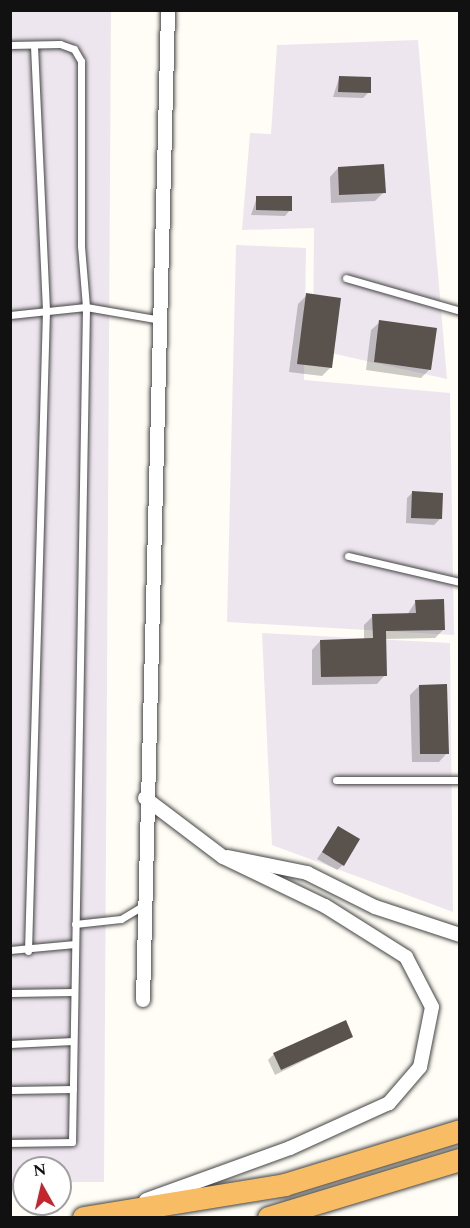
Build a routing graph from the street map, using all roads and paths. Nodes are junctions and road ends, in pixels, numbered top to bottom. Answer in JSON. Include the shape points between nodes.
{"nodes":[{"id":1,"x":168,"y":10,"type":"edge"},
{"id":2,"x":10,"y":45,"type":"edge"},
{"id":3,"x":34,"y":47,"type":"junction"},
{"id":4,"x":346,"y":278,"type":"dead end"},
{"id":5,"x":86,"y":307,"type":"junction"},
{"id":6,"x":46,"y":310,"type":"junction"},
{"id":7,"x":459,"y":311,"type":"edge"},
{"id":8,"x":10,"y":315,"type":"edge"},
{"id":9,"x":161,"y":320,"type":"junction"},
{"id":10,"x":348,"y":556,"type":"dead end"},
{"id":11,"x":459,"y":582,"type":"edge"},
{"id":12,"x":336,"y":780,"type":"dead end"},
{"id":13,"x":459,"y":780,"type":"edge"},
{"id":14,"x":146,"y":798,"type":"junction"},
{"id":15,"x":223,"y":857,"type":"junction"},
{"id":16,"x":146,"y":904,"type":"junction"},
{"id":17,"x":75,"y":924,"type":"junction"},
{"id":18,"x":459,"y":935,"type":"edge"},
{"id":19,"x":75,"y":944,"type":"junction"},
{"id":20,"x":10,"y":950,"type":"edge"},
{"id":21,"x":28,"y":951,"type":"junction"},
{"id":22,"x":74,"y":992,"type":"junction"},
{"id":23,"x":10,"y":993,"type":"edge"},
{"id":24,"x":142,"y":1000,"type":"dead end"},
{"id":25,"x":74,"y":1041,"type":"junction"},
{"id":26,"x":10,"y":1044,"type":"edge"},
{"id":27,"x":73,"y":1089,"type":"junction"},
{"id":28,"x":10,"y":1090,"type":"edge"},
{"id":29,"x":459,"y":1131,"type":"edge"},
{"id":30,"x":10,"y":1143,"type":"edge"},
{"id":31,"x":459,"y":1160,"type":"edge"},
{"id":32,"x":93,"y":1217,"type":"edge"},
{"id":33,"x":269,"y":1218,"type":"edge"}],
"edges":[{"from":1,"to":9,"type":"street"},
{"from":2,"to":3,"type":"lane"},
{"from":3,"to":5,"type":"lane","via":[[60,44],[74,49],[81,61],[81,246]]},
{"from":3,"to":6,"type":"lane"},
{"from":4,"to":7,"type":"lane"},
{"from":5,"to":6,"type":"lane"},
{"from":5,"to":9,"type":"lane"},
{"from":5,"to":17,"type":"lane"},
{"from":6,"to":8,"type":"lane"},
{"from":6,"to":21,"type":"lane"},
{"from":9,"to":14,"type":"street"},
{"from":10,"to":11,"type":"lane"},
{"from":12,"to":13,"type":"lane"},
{"from":14,"to":15,"type":"street"},
{"from":14,"to":16,"type":"street"},
{"from":15,"to":18,"type":"street","via":[[247,857],[307,873],[375,907]]},
{"from":15,"to":32,"type":"street","via":[[325,906],[406,957],[432,1007],[420,1067],[389,1103],[290,1148]]},
{"from":16,"to":17,"type":"lane","via":[[121,919]]},
{"from":16,"to":24,"type":"street"},
{"from":17,"to":19,"type":"lane"},
{"from":19,"to":21,"type":"lane"},
{"from":19,"to":22,"type":"lane"},
{"from":20,"to":21,"type":"lane"},
{"from":22,"to":23,"type":"lane"},
{"from":22,"to":25,"type":"lane"},
{"from":25,"to":26,"type":"lane"},
{"from":25,"to":27,"type":"lane"},
{"from":27,"to":28,"type":"lane"},
{"from":27,"to":30,"type":"lane","via":[[72,1142]]},
{"from":29,"to":32,"type":"highway","via":[[285,1185]]},
{"from":31,"to":33,"type":"highway"}]}
